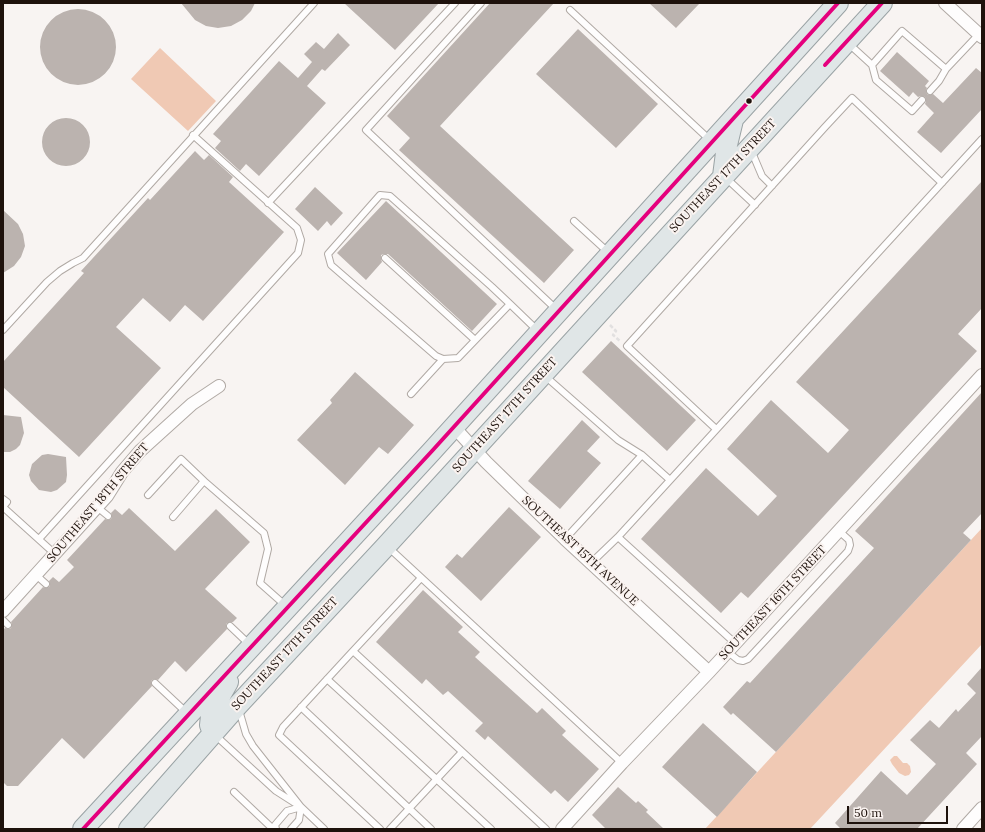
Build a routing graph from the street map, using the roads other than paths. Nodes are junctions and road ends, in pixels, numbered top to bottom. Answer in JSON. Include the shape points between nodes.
{"nodes":[{"id":1,"x":314,"y":3,"type":"edge"},
{"id":2,"x":455,"y":3,"type":"edge"},
{"id":3,"x":481,"y":3,"type":"edge"},
{"id":4,"x":838,"y":3,"type":"edge"},
{"id":5,"x":882,"y":3,"type":"edge"},
{"id":6,"x":945,"y":3,"type":"edge"},
{"id":7,"x":570,"y":10,"type":"dead end"},
{"id":8,"x":981,"y":34,"type":"edge"},
{"id":9,"x":846,"y":42,"type":"junction"},
{"id":10,"x":872,"y":65,"type":"junction"},
{"id":11,"x":946,"y":69,"type":"junction"},
{"id":12,"x":930,"y":91,"type":"dead end"},
{"id":13,"x":922,"y":100,"type":"dead end"},
{"id":14,"x":734,"y":118,"type":"junction"},
{"id":15,"x":193,"y":135,"type":"junction"},
{"id":16,"x":982,"y":139,"type":"edge"},
{"id":17,"x":709,"y":145,"type":"junction"},
{"id":18,"x":750,"y":148,"type":"junction"},
{"id":19,"x":723,"y":176,"type":"junction"},
{"id":20,"x":942,"y":183,"type":"junction"},
{"id":21,"x":772,"y":186,"type":"junction"},
{"id":22,"x":268,"y":202,"type":"junction"},
{"id":23,"x":755,"y":204,"type":"junction"},
{"id":24,"x":694,"y":208,"type":"junction"},
{"id":25,"x":574,"y":221,"type":"dead end"},
{"id":26,"x":352,"y":227,"type":"junction"},
{"id":27,"x":357,"y":232,"type":"dead end"},
{"id":28,"x":610,"y":254,"type":"junction"},
{"id":29,"x":385,"y":258,"type":"dead end"},
{"id":30,"x":510,"y":304,"type":"junction"},
{"id":31,"x":559,"y":311,"type":"junction"},
{"id":32,"x":3,"y":330,"type":"edge"},
{"id":33,"x":540,"y":332,"type":"junction"},
{"id":34,"x":476,"y":340,"type":"junction"},
{"id":35,"x":443,"y":359,"type":"junction"},
{"id":36,"x":543,"y":373,"type":"junction"},
{"id":37,"x":982,"y":375,"type":"edge"},
{"id":38,"x":219,"y":386,"type":"dead end"},
{"id":39,"x":411,"y":394,"type":"dead end"},
{"id":40,"x":454,"y":427,"type":"junction"},
{"id":41,"x":716,"y":429,"type":"junction"},
{"id":42,"x":474,"y":449,"type":"junction"},
{"id":43,"x":642,"y":455,"type":"junction"},
{"id":44,"x":670,"y":480,"type":"junction"},
{"id":45,"x":204,"y":481,"type":"junction"},
{"id":46,"x":148,"y":495,"type":"dead end"},
{"id":47,"x":3,"y":498,"type":"edge"},
{"id":48,"x":3,"y":507,"type":"edge"},
{"id":49,"x":97,"y":507,"type":"junction"},
{"id":50,"x":108,"y":516,"type":"dead end"},
{"id":51,"x":173,"y":517,"type":"dead end"},
{"id":52,"x":839,"y":532,"type":"junction"},
{"id":53,"x":618,"y":536,"type":"junction"},
{"id":54,"x":39,"y":539,"type":"junction"},
{"id":55,"x":564,"y":539,"type":"junction"},
{"id":56,"x":386,"y":546,"type":"junction"},
{"id":57,"x":55,"y":554,"type":"junction"},
{"id":58,"x":591,"y":563,"type":"junction"},
{"id":59,"x":36,"y":575,"type":"junction"},
{"id":60,"x":421,"y":578,"type":"junction"},
{"id":61,"x":46,"y":584,"type":"dead end"},
{"id":62,"x":287,"y":608,"type":"junction"},
{"id":63,"x":3,"y":611,"type":"edge"},
{"id":64,"x":230,"y":626,"type":"dead end"},
{"id":65,"x":732,"y":648,"type":"junction"},
{"id":66,"x":248,"y":650,"type":"junction"},
{"id":67,"x":353,"y":651,"type":"junction"},
{"id":68,"x":710,"y":672,"type":"junction"},
{"id":69,"x":327,"y":679,"type":"junction"},
{"id":70,"x":155,"y":683,"type":"dead end"},
{"id":71,"x":238,"y":704,"type":"junction"},
{"id":72,"x":302,"y":706,"type":"junction"},
{"id":73,"x":188,"y":714,"type":"junction"},
{"id":74,"x":213,"y":733,"type":"junction"},
{"id":75,"x":462,"y":752,"type":"junction"},
{"id":76,"x":622,"y":763,"type":"junction"},
{"id":77,"x":436,"y":779,"type":"junction"},
{"id":78,"x":234,"y":792,"type":"dead end"},
{"id":79,"x":300,"y":807,"type":"junction"},
{"id":80,"x":982,"y":808,"type":"edge"},
{"id":81,"x":409,"y":809,"type":"junction"},
{"id":82,"x":83,"y":829,"type":"edge"},
{"id":83,"x":129,"y":829,"type":"edge"},
{"id":84,"x":273,"y":829,"type":"edge"},
{"id":85,"x":276,"y":829,"type":"edge"},
{"id":86,"x":291,"y":829,"type":"edge"},
{"id":87,"x":324,"y":829,"type":"edge"},
{"id":88,"x":380,"y":829,"type":"edge"},
{"id":89,"x":390,"y":829,"type":"edge"},
{"id":90,"x":431,"y":829,"type":"edge"},
{"id":91,"x":491,"y":829,"type":"edge"},
{"id":92,"x":546,"y":829,"type":"edge"},
{"id":93,"x":562,"y":829,"type":"edge"},
{"id":94,"x":963,"y":829,"type":"edge"}],
"edges":[{"from":1,"to":15,"type":"lane"},
{"from":2,"to":22,"type":"lane"},
{"from":3,"to":31,"type":"lane","via":[[366,130]]},
{"from":4,"to":14,"type":"main road"},
{"from":5,"to":9,"type":"main road","name":"SOUTHEAST 17TH STREET"},
{"from":6,"to":8,"type":"street"},
{"from":7,"to":17,"type":"lane"},
{"from":8,"to":11,"type":"lane"},
{"from":9,"to":10,"type":"lane"},
{"from":9,"to":18,"type":"main road","name":"SOUTHEAST 17TH STREET"},
{"from":10,"to":11,"type":"lane","via":[[902,31]]},
{"from":10,"to":13,"type":"lane","via":[[876,80],[912,111]]},
{"from":11,"to":12,"type":"lane"},
{"from":14,"to":17,"type":"main road"},
{"from":14,"to":19,"type":"main road"},
{"from":15,"to":22,"type":"lane"},
{"from":15,"to":32,"type":"lane","via":[[83,258],[73,262],[46,282]]},
{"from":16,"to":20,"type":"lane"},
{"from":17,"to":24,"type":"main road","via":[[712,170]]},
{"from":17,"to":28,"type":"main road"},
{"from":18,"to":19,"type":"main road","name":"SOUTHEAST 17TH STREET"},
{"from":18,"to":21,"type":"lane","via":[[762,176]]},
{"from":19,"to":23,"type":"lane"},
{"from":19,"to":24,"type":"main road","name":"SOUTHEAST 17TH STREET"},
{"from":20,"to":21,"type":"lane","via":[[852,98]]},
{"from":20,"to":41,"type":"lane"},
{"from":21,"to":23,"type":"lane"},
{"from":22,"to":54,"type":"lane","via":[[297,228],[302,240],[298,253]]},
{"from":23,"to":41,"type":"lane","via":[[627,346]]},
{"from":24,"to":36,"type":"main road","name":"SOUTHEAST 17TH STREET"},
{"from":25,"to":28,"type":"lane"},
{"from":26,"to":27,"type":"lane"},
{"from":26,"to":30,"type":"lane","via":[[380,195],[390,196]]},
{"from":26,"to":35,"type":"lane","via":[[328,254],[331,266],[436,356]]},
{"from":28,"to":31,"type":"main road"},
{"from":29,"to":34,"type":"lane"},
{"from":30,"to":33,"type":"lane"},
{"from":30,"to":34,"type":"lane"},
{"from":31,"to":33,"type":"main road"},
{"from":33,"to":40,"type":"main road"},
{"from":34,"to":35,"type":"lane","via":[[458,358]]},
{"from":35,"to":39,"type":"lane"},
{"from":36,"to":42,"type":"main road","name":"SOUTHEAST 17TH STREET"},
{"from":36,"to":43,"type":"lane","via":[[618,440]]},
{"from":37,"to":52,"type":"street","name":"SOUTHEAST 16TH STREET"},
{"from":38,"to":49,"type":"street","name":"SOUTHEAST 18TH STREET","via":[[192,404],[140,451]]},
{"from":40,"to":42,"type":"street","name":"SOUTHEAST 15TH AVENUE"},
{"from":40,"to":62,"type":"main road"},
{"from":41,"to":44,"type":"lane"},
{"from":42,"to":55,"type":"street","name":"SOUTHEAST 15TH AVENUE"},
{"from":42,"to":56,"type":"main road","name":"SOUTHEAST 17TH STREET"},
{"from":43,"to":44,"type":"lane"},
{"from":43,"to":55,"type":"lane"},
{"from":44,"to":53,"type":"lane"},
{"from":45,"to":46,"type":"lane","via":[[180,459]]},
{"from":45,"to":51,"type":"lane"},
{"from":45,"to":62,"type":"lane","via":[[264,533],[268,549],[260,582]]},
{"from":47,"to":48,"type":"lane","via":[[7,502]]},
{"from":48,"to":54,"type":"lane"},
{"from":49,"to":50,"type":"lane"},
{"from":49,"to":57,"type":"street","name":"SOUTHEAST 18TH STREET"},
{"from":52,"to":65,"type":"street","name":"SOUTHEAST 16TH STREET"},
{"from":52,"to":65,"type":"lane","via":[[849,540],[848,551],[748,659],[738,660]]},
{"from":53,"to":58,"type":"lane"},
{"from":53,"to":65,"type":"lane"},
{"from":54,"to":57,"type":"lane"},
{"from":55,"to":58,"type":"street","name":"SOUTHEAST 15TH AVENUE"},
{"from":56,"to":60,"type":"lane"},
{"from":56,"to":71,"type":"main road","name":"SOUTHEAST 17TH STREET"},
{"from":57,"to":59,"type":"street","name":"SOUTHEAST 18TH STREET"},
{"from":58,"to":68,"type":"street","name":"SOUTHEAST 15TH AVENUE"},
{"from":59,"to":61,"type":"lane"},
{"from":59,"to":63,"type":"street","name":"SOUTHEAST 18TH STREET"},
{"from":60,"to":67,"type":"lane"},
{"from":60,"to":76,"type":"lane"},
{"from":62,"to":66,"type":"main road"},
{"from":64,"to":66,"type":"lane"},
{"from":65,"to":68,"type":"street","name":"SOUTHEAST 16TH STREET"},
{"from":66,"to":73,"type":"main road"},
{"from":66,"to":74,"type":"main road","via":[[216,703],[210,725]]},
{"from":67,"to":69,"type":"lane"},
{"from":67,"to":75,"type":"lane"},
{"from":68,"to":76,"type":"street","name":"SOUTHEAST 16TH STREET"},
{"from":69,"to":72,"type":"lane"},
{"from":69,"to":77,"type":"lane"},
{"from":70,"to":73,"type":"lane"},
{"from":71,"to":74,"type":"main road","name":"SOUTHEAST 17TH STREET"},
{"from":71,"to":79,"type":"lane","via":[[246,734]]},
{"from":72,"to":81,"type":"lane"},
{"from":72,"to":88,"type":"lane","via":[[283,726],[279,735]]},
{"from":73,"to":82,"type":"main road"},
{"from":74,"to":79,"type":"lane","via":[[276,791]]},
{"from":74,"to":83,"type":"main road","name":"SOUTHEAST 17TH STREET"},
{"from":75,"to":77,"type":"lane"},
{"from":75,"to":92,"type":"lane"},
{"from":76,"to":93,"type":"street","name":"SOUTHEAST 16TH STREET"},
{"from":77,"to":81,"type":"lane"},
{"from":77,"to":91,"type":"lane"},
{"from":78,"to":84,"type":"lane"},
{"from":79,"to":85,"type":"lane","via":[[287,811],[275,825]]},
{"from":79,"to":86,"type":"lane","via":[[299,820]]},
{"from":79,"to":87,"type":"lane"},
{"from":80,"to":94,"type":"street"},
{"from":81,"to":89,"type":"lane"},
{"from":81,"to":90,"type":"lane"}]}
